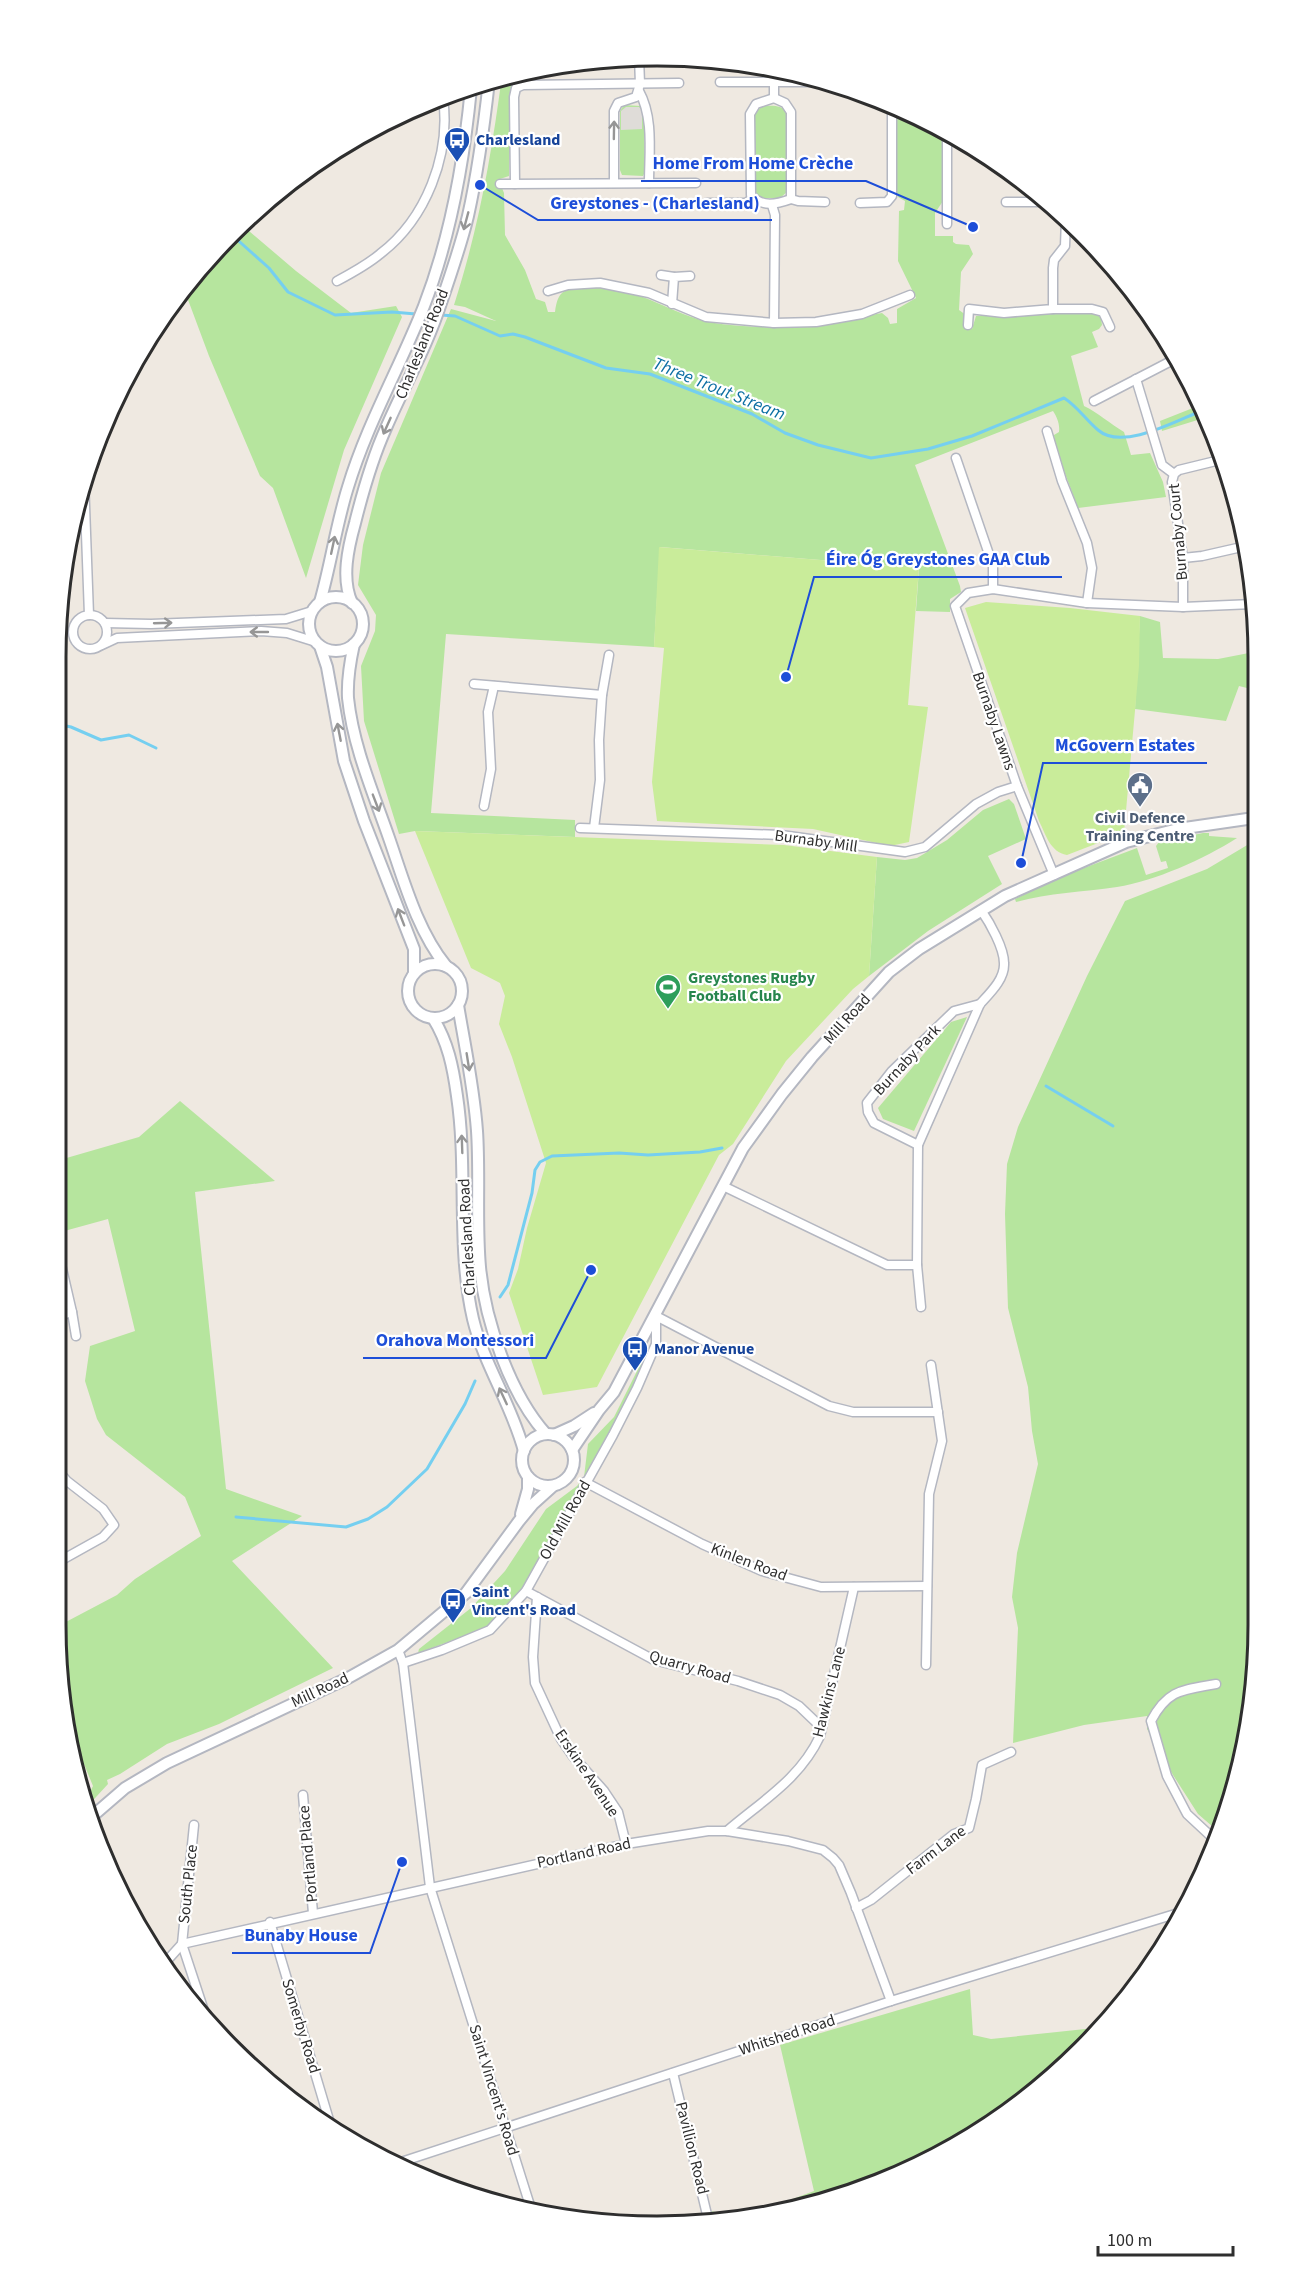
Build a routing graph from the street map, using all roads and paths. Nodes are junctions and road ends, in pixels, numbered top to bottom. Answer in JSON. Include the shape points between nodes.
{"nodes":[{"id":1,"x":639,"y":66,"type":"edge"},
{"id":2,"x":774,"y":77,"type":"edge"},
{"id":3,"x":774,"y":81,"type":"junction"},
{"id":4,"x":790,"y":81,"type":"edge"},
{"id":5,"x":720,"y":82,"type":"dead end"},
{"id":6,"x":678,"y":83,"type":"dead end"},
{"id":7,"x":639,"y":87,"type":"junction"},
{"id":8,"x":488,"y":91,"type":"edge"},
{"id":9,"x":470,"y":96,"type":"edge"},
{"id":10,"x":774,"y":98,"type":"junction"},
{"id":11,"x":443,"y":106,"type":"edge"},
{"id":12,"x":892,"y":115,"type":"edge"},
{"id":13,"x":947,"y":142,"type":"edge"},
{"id":14,"x":614,"y":183,"type":"junction"},
{"id":15,"x":649,"y":183,"type":"junction"},
{"id":16,"x":696,"y":183,"type":"dead end"},
{"id":17,"x":500,"y":184,"type":"dead end"},
{"id":18,"x":515,"y":184,"type":"junction"},
{"id":19,"x":753,"y":198,"type":"junction"},
{"id":20,"x":791,"y":199,"type":"junction"},
{"id":21,"x":825,"y":202,"type":"dead end"},
{"id":22,"x":1006,"y":202,"type":"dead end"},
{"id":23,"x":1034,"y":202,"type":"edge"},
{"id":24,"x":706,"y":203,"type":"dead end"},
{"id":25,"x":860,"y":203,"type":"dead end"},
{"id":26,"x":772,"y":205,"type":"junction"},
{"id":27,"x":947,"y":225,"type":"dead end"},
{"id":28,"x":1066,"y":230,"type":"edge"},
{"id":29,"x":661,"y":275,"type":"dead end"},
{"id":30,"x":690,"y":276,"type":"dead end"},
{"id":31,"x":674,"y":277,"type":"junction"},
{"id":32,"x":337,"y":281,"type":"dead end"},
{"id":33,"x":548,"y":291,"type":"dead end"},
{"id":34,"x":910,"y":296,"type":"dead end"},
{"id":35,"x":672,"y":304,"type":"junction"},
{"id":36,"x":1053,"y":309,"type":"junction"},
{"id":37,"x":774,"y":323,"type":"junction"},
{"id":38,"x":968,"y":325,"type":"dead end"},
{"id":39,"x":1110,"y":327,"type":"dead end"},
{"id":40,"x":1169,"y":362,"type":"edge"},
{"id":41,"x":1136,"y":379,"type":"junction"},
{"id":42,"x":1094,"y":401,"type":"dead end"},
{"id":43,"x":1047,"y":431,"type":"dead end"},
{"id":44,"x":956,"y":458,"type":"dead end"},
{"id":45,"x":1215,"y":461,"type":"edge"},
{"id":46,"x":1174,"y":474,"type":"junction"},
{"id":47,"x":85,"y":508,"type":"edge"},
{"id":48,"x":1238,"y":548,"type":"edge"},
{"id":49,"x":1183,"y":558,"type":"junction"},
{"id":50,"x":993,"y":590,"type":"junction"},
{"id":51,"x":320,"y":602,"type":"junction"},
{"id":52,"x":352,"y":603,"type":"junction"},
{"id":53,"x":1087,"y":603,"type":"junction"},
{"id":54,"x":1246,"y":604,"type":"edge"},
{"id":55,"x":1184,"y":608,"type":"junction"},
{"id":56,"x":312,"y":611,"type":"junction"},
{"id":57,"x":89,"y":615,"type":"junction"},
{"id":58,"x":105,"y":623,"type":"junction"},
{"id":59,"x":318,"y":644,"type":"junction"},
{"id":60,"x":354,"y":644,"type":"junction"},
{"id":61,"x":102,"y":645,"type":"junction"},
{"id":62,"x":609,"y":655,"type":"dead end"},
{"id":63,"x":474,"y":684,"type":"dead end"},
{"id":64,"x":494,"y":686,"type":"junction"},
{"id":65,"x":602,"y":695,"type":"junction"},
{"id":66,"x":1017,"y":786,"type":"junction"},
{"id":67,"x":484,"y":806,"type":"dead end"},
{"id":68,"x":1248,"y":819,"type":"edge"},
{"id":69,"x":580,"y":828,"type":"dead end"},
{"id":70,"x":594,"y":828,"type":"junction"},
{"id":71,"x":1054,"y":875,"type":"junction"},
{"id":72,"x":981,"y":910,"type":"junction"},
{"id":73,"x":446,"y":966,"type":"junction"},
{"id":74,"x":414,"y":973,"type":"junction"},
{"id":75,"x":980,"y":1004,"type":"junction"},
{"id":76,"x":458,"y":1005,"type":"junction"},
{"id":77,"x":434,"y":1018,"type":"junction"},
{"id":78,"x":918,"y":1145,"type":"junction"},
{"id":79,"x":723,"y":1186,"type":"junction"},
{"id":80,"x":917,"y":1265,"type":"junction"},
{"id":81,"x":66,"y":1286,"type":"edge"},
{"id":82,"x":921,"y":1307,"type":"dead end"},
{"id":83,"x":72,"y":1312,"type":"junction"},
{"id":84,"x":66,"y":1314,"type":"edge"},
{"id":85,"x":656,"y":1316,"type":"junction"},
{"id":86,"x":76,"y":1336,"type":"dead end"},
{"id":87,"x":931,"y":1365,"type":"dead end"},
{"id":88,"x":599,"y":1410,"type":"junction"},
{"id":89,"x":938,"y":1412,"type":"junction"},
{"id":90,"x":550,"y":1435,"type":"junction"},
{"id":91,"x":572,"y":1450,"type":"junction"},
{"id":92,"x":524,"y":1451,"type":"junction"},
{"id":93,"x":528,"y":1477,"type":"junction"},
{"id":94,"x":66,"y":1480,"type":"edge"},
{"id":95,"x":585,"y":1482,"type":"junction"},
{"id":96,"x":553,"y":1486,"type":"junction"},
{"id":97,"x":519,"y":1521,"type":"junction"},
{"id":98,"x":66,"y":1558,"type":"edge"},
{"id":99,"x":927,"y":1586,"type":"junction"},
{"id":100,"x":854,"y":1587,"type":"junction"},
{"id":101,"x":526,"y":1591,"type":"junction"},
{"id":102,"x":537,"y":1598,"type":"junction"},
{"id":103,"x":398,"y":1650,"type":"junction"},
{"id":104,"x":403,"y":1662,"type":"junction"},
{"id":105,"x":926,"y":1665,"type":"dead end"},
{"id":106,"x":1216,"y":1684,"type":"dead end"},
{"id":107,"x":821,"y":1727,"type":"junction"},
{"id":108,"x":1011,"y":1752,"type":"dead end"},
{"id":109,"x":303,"y":1795,"type":"dead end"},
{"id":110,"x":96,"y":1813,"type":"edge"},
{"id":111,"x":194,"y":1825,"type":"dead end"},
{"id":112,"x":727,"y":1831,"type":"junction"},
{"id":113,"x":1209,"y":1835,"type":"edge"},
{"id":114,"x":626,"y":1844,"type":"junction"},
{"id":115,"x":430,"y":1887,"type":"junction"},
{"id":116,"x":856,"y":1908,"type":"junction"},
{"id":117,"x":313,"y":1913,"type":"junction"},
{"id":118,"x":1172,"y":1915,"type":"edge"},
{"id":119,"x":270,"y":1922,"type":"junction"},
{"id":120,"x":182,"y":1944,"type":"junction"},
{"id":121,"x":169,"y":1958,"type":"edge"},
{"id":122,"x":200,"y":1999,"type":"edge"},
{"id":123,"x":891,"y":2001,"type":"junction"},
{"id":124,"x":674,"y":2073,"type":"junction"},
{"id":125,"x":328,"y":2115,"type":"edge"},
{"id":126,"x":506,"y":2129,"type":"junction"},
{"id":127,"x":407,"y":2160,"type":"edge"},
{"id":128,"x":529,"y":2202,"type":"edge"},
{"id":129,"x":707,"y":2214,"type":"edge"}],
"edges":[{"from":1,"to":7,"type":"street"},
{"from":2,"to":3,"type":"street"},
{"from":3,"to":4,"type":"street"},
{"from":3,"to":5,"type":"street"},
{"from":3,"to":10,"type":"street"},
{"from":6,"to":7,"type":"street"},
{"from":14,"to":7,"type":"street","one_way":true,"via":[[614,111],[618,104],[636,97]]},
{"from":7,"to":15,"type":"street","via":[[648,123]]},
{"from":7,"to":18,"type":"street","via":[[516,88]]},
{"from":8,"to":52,"type":"main road","name":"Charlesland Road","one_way":true,"via":[[476,178],[441,305],[365,482],[346,573]]},
{"from":51,"to":9,"type":"main road","name":"Charlesland Road","one_way":true,"via":[[348,486],[374,416],[425,304],[452,212]]},
{"from":10,"to":19,"type":"street","via":[[756,104],[750,114]]},
{"from":10,"to":20,"type":"street","via":[[785,103],[791,112]]},
{"from":11,"to":32,"type":"street","via":[[442,148],[436,176],[422,206],[382,253]]},
{"from":12,"to":25,"type":"street","via":[[892,196],[887,202]]},
{"from":13,"to":27,"type":"street"},
{"from":14,"to":15,"type":"street"},
{"from":14,"to":18,"type":"street"},
{"from":15,"to":16,"type":"street"},
{"from":17,"to":18,"type":"street"},
{"from":19,"to":24,"type":"street","via":[[746,202]]},
{"from":19,"to":26,"type":"street"},
{"from":20,"to":21,"type":"street"},
{"from":20,"to":26,"type":"street"},
{"from":22,"to":23,"type":"street"},
{"from":26,"to":37,"type":"street"},
{"from":28,"to":36,"type":"street","via":[[1065,246],[1054,260]]},
{"from":29,"to":31,"type":"street"},
{"from":30,"to":31,"type":"street"},
{"from":31,"to":35,"type":"street"},
{"from":33,"to":35,"type":"street","via":[[600,283],[640,290]]},
{"from":34,"to":37,"type":"street","via":[[862,314],[816,322]]},
{"from":35,"to":37,"type":"street","via":[[706,316]]},
{"from":36,"to":38,"type":"street","via":[[1004,313],[969,309]]},
{"from":36,"to":39,"type":"street","via":[[1103,312]]},
{"from":40,"to":41,"type":"street"},
{"from":41,"to":42,"type":"street"},
{"from":41,"to":46,"type":"street","via":[[1162,465]]},
{"from":43,"to":53,"type":"street","via":[[1087,543],[1092,568]]},
{"from":44,"to":50,"type":"street","via":[[993,566]]},
{"from":45,"to":46,"type":"street","name":"Burnaby Court"},
{"from":46,"to":49,"type":"street","name":"Burnaby Court"},
{"from":47,"to":57,"type":"street"},
{"from":48,"to":49,"type":"street"},
{"from":49,"to":55,"type":"street","name":"Burnaby Court"},
{"from":50,"to":53,"type":"street","name":"Burnaby Lawns"},
{"from":50,"to":66,"type":"street","name":"Burnaby Lawns","via":[[968,593],[955,606]]},
{"from":51,"to":52,"type":"main road","via":[[338,597]]},
{"from":51,"to":56,"type":"main road"},
{"from":52,"to":60,"type":"main road","via":[[363,623]]},
{"from":53,"to":55,"type":"street","name":"Burnaby Lawns"},
{"from":54,"to":55,"type":"street","name":"Burnaby Lawns"},
{"from":58,"to":56,"type":"street","one_way":true,"via":[[286,619]]},
{"from":56,"to":59,"type":"main road","via":[[309,625]]},
{"from":57,"to":58,"type":"street"},
{"from":57,"to":61,"type":"street","via":[[75,623],[74,639],[86,650]]},
{"from":58,"to":61,"type":"street","via":[[108,635]]},
{"from":59,"to":60,"type":"main road","via":[[337,651]]},
{"from":59,"to":61,"type":"street","one_way":true,"via":[[287,633],[261,631],[117,638]]},
{"from":74,"to":59,"type":"main road","one_way":true,"via":[[414,949],[344,760],[327,667]]},
{"from":60,"to":73,"type":"main road","one_way":true,"via":[[348,669],[348,698],[356,739],[422,926]]},
{"from":62,"to":65,"type":"street"},
{"from":63,"to":64,"type":"street"},
{"from":64,"to":65,"type":"street"},
{"from":64,"to":67,"type":"street","via":[[488,712],[491,769]]},
{"from":65,"to":70,"type":"street","via":[[600,780]]},
{"from":66,"to":70,"type":"street","name":"Burnaby Mill","via":[[976,804],[925,847],[905,852],[781,835]]},
{"from":66,"to":71,"type":"street","name":"Burnaby Lawns"},
{"from":68,"to":71,"type":"main road","name":"Mill Road","via":[[1125,842]]},
{"from":69,"to":70,"type":"street","name":"Burnaby Mill"},
{"from":71,"to":72,"type":"main road","name":"Mill Road"},
{"from":72,"to":75,"type":"street","name":"Burnaby Park","via":[[996,936],[1005,964],[995,989]]},
{"from":72,"to":79,"type":"main road","name":"Mill Road","via":[[889,972],[831,1034],[743,1148]]},
{"from":73,"to":74,"type":"main road","via":[[427,964]]},
{"from":73,"to":76,"type":"main road","via":[[460,980]]},
{"from":74,"to":77,"type":"main road","via":[[407,990],[410,1003],[419,1013]]},
{"from":75,"to":78,"type":"street","name":"Burnaby Park"},
{"from":75,"to":78,"type":"street","name":"Burnaby Park","via":[[954,1011],[892,1071],[867,1103],[874,1123]]},
{"from":76,"to":77,"type":"main road","via":[[446,1015]]},
{"from":76,"to":90,"type":"main road","name":"Charlesland Road","one_way":true,"via":[[475,1106],[480,1269],[488,1311],[513,1382],[536,1423]]},
{"from":92,"to":77,"type":"main road","name":"Charlesland Road","one_way":true,"via":[[474,1320],[464,1245],[462,1127],[448,1046]]},
{"from":78,"to":80,"type":"street","name":"Burnaby Park"},
{"from":79,"to":80,"type":"street","via":[[887,1265]]},
{"from":79,"to":85,"type":"main road","name":"Mill Road"},
{"from":80,"to":82,"type":"street","name":"Burnaby Park"},
{"from":81,"to":83,"type":"street"},
{"from":83,"to":84,"type":"street"},
{"from":83,"to":86,"type":"street"},
{"from":85,"to":88,"type":"main road","name":"Mill Road","via":[[614,1392]]},
{"from":85,"to":89,"type":"street","via":[[829,1406],[853,1412]]},
{"from":85,"to":95,"type":"street","name":"Old Mill Road","via":[[656,1344],[613,1435]]},
{"from":87,"to":89,"type":"street"},
{"from":88,"to":90,"type":"main road","name":"Mill Road"},
{"from":88,"to":91,"type":"main road","name":"Mill Road"},
{"from":89,"to":99,"type":"street","via":[[942,1441],[929,1494]]},
{"from":90,"to":91,"type":"main road","via":[[562,1439]]},
{"from":90,"to":92,"type":"main road","via":[[535,1438]]},
{"from":91,"to":96,"type":"main road","via":[[574,1464],[569,1476]]},
{"from":92,"to":93,"type":"main road","via":[[523,1466]]},
{"from":93,"to":96,"type":"main road","via":[[540,1485]]},
{"from":93,"to":97,"type":"main road","name":"Mill Road"},
{"from":94,"to":98,"type":"street","via":[[103,1509],[114,1525],[103,1537]]},
{"from":95,"to":100,"type":"street","name":"Kinlen Road","via":[[762,1571],[821,1587]]},
{"from":95,"to":101,"type":"street","name":"Old Mill Road"},
{"from":96,"to":97,"type":"main road","name":"Mill Road"},
{"from":97,"to":103,"type":"main road","name":"Mill Road","via":[[466,1593]]},
{"from":99,"to":100,"type":"street","name":"Kinlen Road"},
{"from":99,"to":105,"type":"street"},
{"from":100,"to":107,"type":"street","name":"Hawkins Lane"},
{"from":101,"to":102,"type":"street","name":"Quarry Road"},
{"from":101,"to":104,"type":"street","name":"Old Mill Road","via":[[490,1630]]},
{"from":102,"to":107,"type":"street","name":"Quarry Road","via":[[654,1660],[780,1695],[799,1706]]},
{"from":102,"to":114,"type":"street","name":"Erskine Avenue","via":[[535,1683],[561,1739],[618,1812]]},
{"from":103,"to":104,"type":"street","name":"Saint Vincent's Road"},
{"from":103,"to":110,"type":"main road","name":"Mill Road","via":[[167,1763],[125,1788]]},
{"from":104,"to":115,"type":"street","name":"Saint Vincent's Road"},
{"from":106,"to":113,"type":"street","via":[[1170,1696],[1159,1704],[1151,1720],[1167,1776],[1187,1814]]},
{"from":107,"to":112,"type":"street","name":"Hawkins Lane","via":[[812,1754],[795,1776]]},
{"from":108,"to":116,"type":"street","name":"Farm Lane","via":[[982,1765],[969,1828],[954,1834]]},
{"from":109,"to":117,"type":"street","name":"Portland Place"},
{"from":111,"to":120,"type":"street","name":"South Place"},
{"from":112,"to":114,"type":"street","name":"Portland Road"},
{"from":112,"to":116,"type":"street","name":"Portland Road","via":[[824,1850],[839,1865]]},
{"from":114,"to":115,"type":"street","name":"Portland Road"},
{"from":115,"to":117,"type":"street","name":"Portland Road"},
{"from":115,"to":126,"type":"street","name":"Saint Vincent's Road"},
{"from":116,"to":123,"type":"street","name":"Portland Road"},
{"from":117,"to":119,"type":"street","name":"Portland Road"},
{"from":118,"to":123,"type":"street","name":"Whitshed Road"},
{"from":119,"to":120,"type":"street","name":"Portland Road"},
{"from":119,"to":125,"type":"street","name":"Somerby Road"},
{"from":120,"to":121,"type":"street"},
{"from":120,"to":122,"type":"street"},
{"from":123,"to":124,"type":"street","name":"Whitshed Road"},
{"from":124,"to":126,"type":"street","name":"Whitshed Road"},
{"from":124,"to":129,"type":"street","name":"Pavillion Road"},
{"from":126,"to":127,"type":"street","name":"Whitshed Road"},
{"from":126,"to":128,"type":"street","name":"Saint Vincent's Road"}]}
